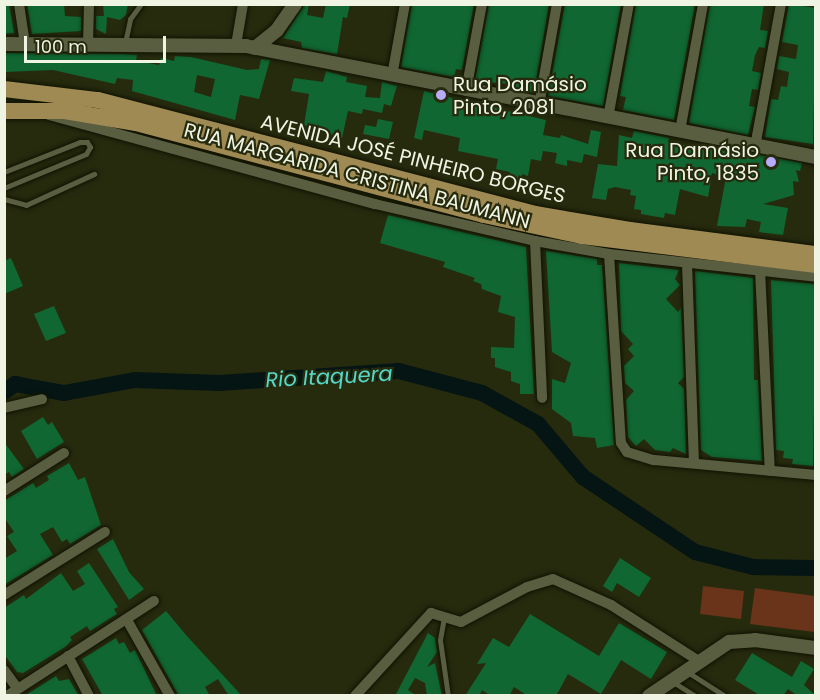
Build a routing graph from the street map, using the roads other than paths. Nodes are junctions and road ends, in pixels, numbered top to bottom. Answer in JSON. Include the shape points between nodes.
{"nodes":[{"id":1,"x":19,"y":4,"type":"edge"},
{"id":2,"x":89,"y":4,"type":"edge"},
{"id":3,"x":141,"y":4,"type":"edge"},
{"id":4,"x":243,"y":4,"type":"edge"},
{"id":5,"x":295,"y":4,"type":"edge"},
{"id":6,"x":405,"y":4,"type":"edge"},
{"id":7,"x":482,"y":4,"type":"edge"},
{"id":8,"x":557,"y":4,"type":"edge"},
{"id":9,"x":629,"y":4,"type":"edge"},
{"id":10,"x":703,"y":4,"type":"edge"},
{"id":11,"x":781,"y":4,"type":"edge"},
{"id":12,"x":4,"y":44,"type":"edge"},
{"id":13,"x":25,"y":44,"type":"junction"},
{"id":14,"x":88,"y":45,"type":"junction"},
{"id":15,"x":125,"y":45,"type":"junction"},
{"id":16,"x":236,"y":45,"type":"junction"},
{"id":17,"x":255,"y":48,"type":"junction"},
{"id":18,"x":392,"y":76,"type":"junction"},
{"id":19,"x":4,"y":89,"type":"edge"},
{"id":20,"x":466,"y":91,"type":"junction"},
{"id":21,"x":539,"y":105,"type":"junction"},
{"id":22,"x":35,"y":110,"type":"junction"},
{"id":23,"x":4,"y":111,"type":"edge"},
{"id":24,"x":608,"y":118,"type":"junction"},
{"id":25,"x":680,"y":131,"type":"junction"},
{"id":26,"x":755,"y":147,"type":"junction"},
{"id":27,"x":816,"y":157,"type":"edge"},
{"id":28,"x":4,"y":172,"type":"edge"},
{"id":29,"x":94,"y":174,"type":"dead end"},
{"id":30,"x":4,"y":188,"type":"edge"},
{"id":31,"x":4,"y":199,"type":"edge"},
{"id":32,"x":536,"y":241,"type":"junction"},
{"id":33,"x":609,"y":254,"type":"junction"},
{"id":34,"x":816,"y":254,"type":"edge"},
{"id":35,"x":687,"y":263,"type":"junction"},
{"id":36,"x":816,"y":265,"type":"edge"},
{"id":37,"x":760,"y":270,"type":"junction"},
{"id":38,"x":816,"y":277,"type":"edge"},
{"id":39,"x":542,"y":398,"type":"dead end"},
{"id":40,"x":42,"y":399,"type":"dead end"},
{"id":41,"x":4,"y":408,"type":"edge"},
{"id":42,"x":64,"y":453,"type":"dead end"},
{"id":43,"x":694,"y":463,"type":"junction"},
{"id":44,"x":770,"y":471,"type":"junction"},
{"id":45,"x":816,"y":476,"type":"edge"},
{"id":46,"x":4,"y":491,"type":"edge"},
{"id":47,"x":105,"y":532,"type":"dead end"},
{"id":48,"x":4,"y":595,"type":"edge"},
{"id":49,"x":154,"y":601,"type":"dead end"},
{"id":50,"x":444,"y":617,"type":"junction"},
{"id":51,"x":127,"y":620,"type":"junction"},
{"id":52,"x":816,"y":648,"type":"edge"},
{"id":53,"x":68,"y":656,"type":"junction"},
{"id":54,"x":699,"y":661,"type":"junction"},
{"id":55,"x":4,"y":670,"type":"edge"},
{"id":56,"x":684,"y":670,"type":"junction"},
{"id":57,"x":672,"y":681,"type":"junction"},
{"id":58,"x":17,"y":688,"type":"junction"},
{"id":59,"x":7,"y":696,"type":"edge"},
{"id":60,"x":89,"y":696,"type":"edge"},
{"id":61,"x":170,"y":696,"type":"edge"},
{"id":62,"x":355,"y":696,"type":"edge"},
{"id":63,"x":448,"y":696,"type":"edge"},
{"id":64,"x":649,"y":696,"type":"edge"},
{"id":65,"x":695,"y":696,"type":"edge"},
{"id":66,"x":725,"y":696,"type":"edge"}],
"edges":[{"from":1,"to":13,"type":"street"},
{"from":2,"to":14,"type":"street"},
{"from":3,"to":15,"type":"lane","via":[[130,19]]},
{"from":4,"to":16,"type":"street"},
{"from":5,"to":17,"type":"street","via":[[277,30]]},
{"from":6,"to":18,"type":"street"},
{"from":7,"to":20,"type":"street"},
{"from":8,"to":21,"type":"street"},
{"from":9,"to":24,"type":"street"},
{"from":10,"to":25,"type":"street"},
{"from":11,"to":26,"type":"street"},
{"from":12,"to":13,"type":"street"},
{"from":13,"to":14,"type":"street"},
{"from":14,"to":15,"type":"street"},
{"from":15,"to":16,"type":"street"},
{"from":16,"to":17,"type":"street"},
{"from":17,"to":18,"type":"street"},
{"from":18,"to":20,"type":"street"},
{"from":19,"to":34,"type":"main road","name":"AVENIDA JOSÉ PINHEIRO BORGES","via":[[98,100],[536,214]]},
{"from":20,"to":21,"type":"street"},
{"from":21,"to":24,"type":"street"},
{"from":22,"to":23,"type":"main road","name":"AVENIDA JOSÉ PINHEIRO BORGES"},
{"from":22,"to":32,"type":"street","name":"RUA MARGARIDA CRISTINA BAUMANN","via":[[375,204]]},
{"from":22,"to":36,"type":"main road","name":"AVENIDA JOSÉ PINHEIRO BORGES","via":[[136,123],[562,232]]},
{"from":24,"to":25,"type":"street"},
{"from":25,"to":26,"type":"street"},
{"from":26,"to":27,"type":"street"},
{"from":28,"to":30,"type":"lane","via":[[80,142],[87,142],[90,147],[86,154]]},
{"from":29,"to":31,"type":"lane","via":[[26,205]]},
{"from":32,"to":33,"type":"street","name":"RUA MARGARIDA CRISTINA BAUMANN"},
{"from":32,"to":39,"type":"street"},
{"from":33,"to":35,"type":"street","name":"RUA MARGARIDA CRISTINA BAUMANN"},
{"from":33,"to":43,"type":"street","via":[[621,443],[627,452],[638,457]]},
{"from":35,"to":37,"type":"street","name":"RUA MARGARIDA CRISTINA BAUMANN"},
{"from":35,"to":43,"type":"street"},
{"from":37,"to":38,"type":"street","name":"RUA MARGARIDA CRISTINA BAUMANN"},
{"from":37,"to":44,"type":"street"},
{"from":40,"to":41,"type":"street"},
{"from":42,"to":46,"type":"street"},
{"from":43,"to":44,"type":"street"},
{"from":44,"to":45,"type":"street"},
{"from":47,"to":48,"type":"street"},
{"from":49,"to":51,"type":"street"},
{"from":50,"to":54,"type":"street","via":[[461,622],[527,586],[553,579],[611,605]]},
{"from":50,"to":62,"type":"street","via":[[431,613],[423,620]]},
{"from":50,"to":63,"type":"lane","via":[[440,640]]},
{"from":51,"to":53,"type":"street"},
{"from":51,"to":61,"type":"street"},
{"from":52,"to":54,"type":"street","via":[[742,639],[729,642]]},
{"from":53,"to":58,"type":"street"},
{"from":53,"to":60,"type":"street"},
{"from":54,"to":56,"type":"street"},
{"from":55,"to":58,"type":"street"},
{"from":56,"to":57,"type":"street"},
{"from":56,"to":66,"type":"lane"},
{"from":57,"to":64,"type":"street"},
{"from":57,"to":65,"type":"lane"},
{"from":58,"to":59,"type":"street"}]}
